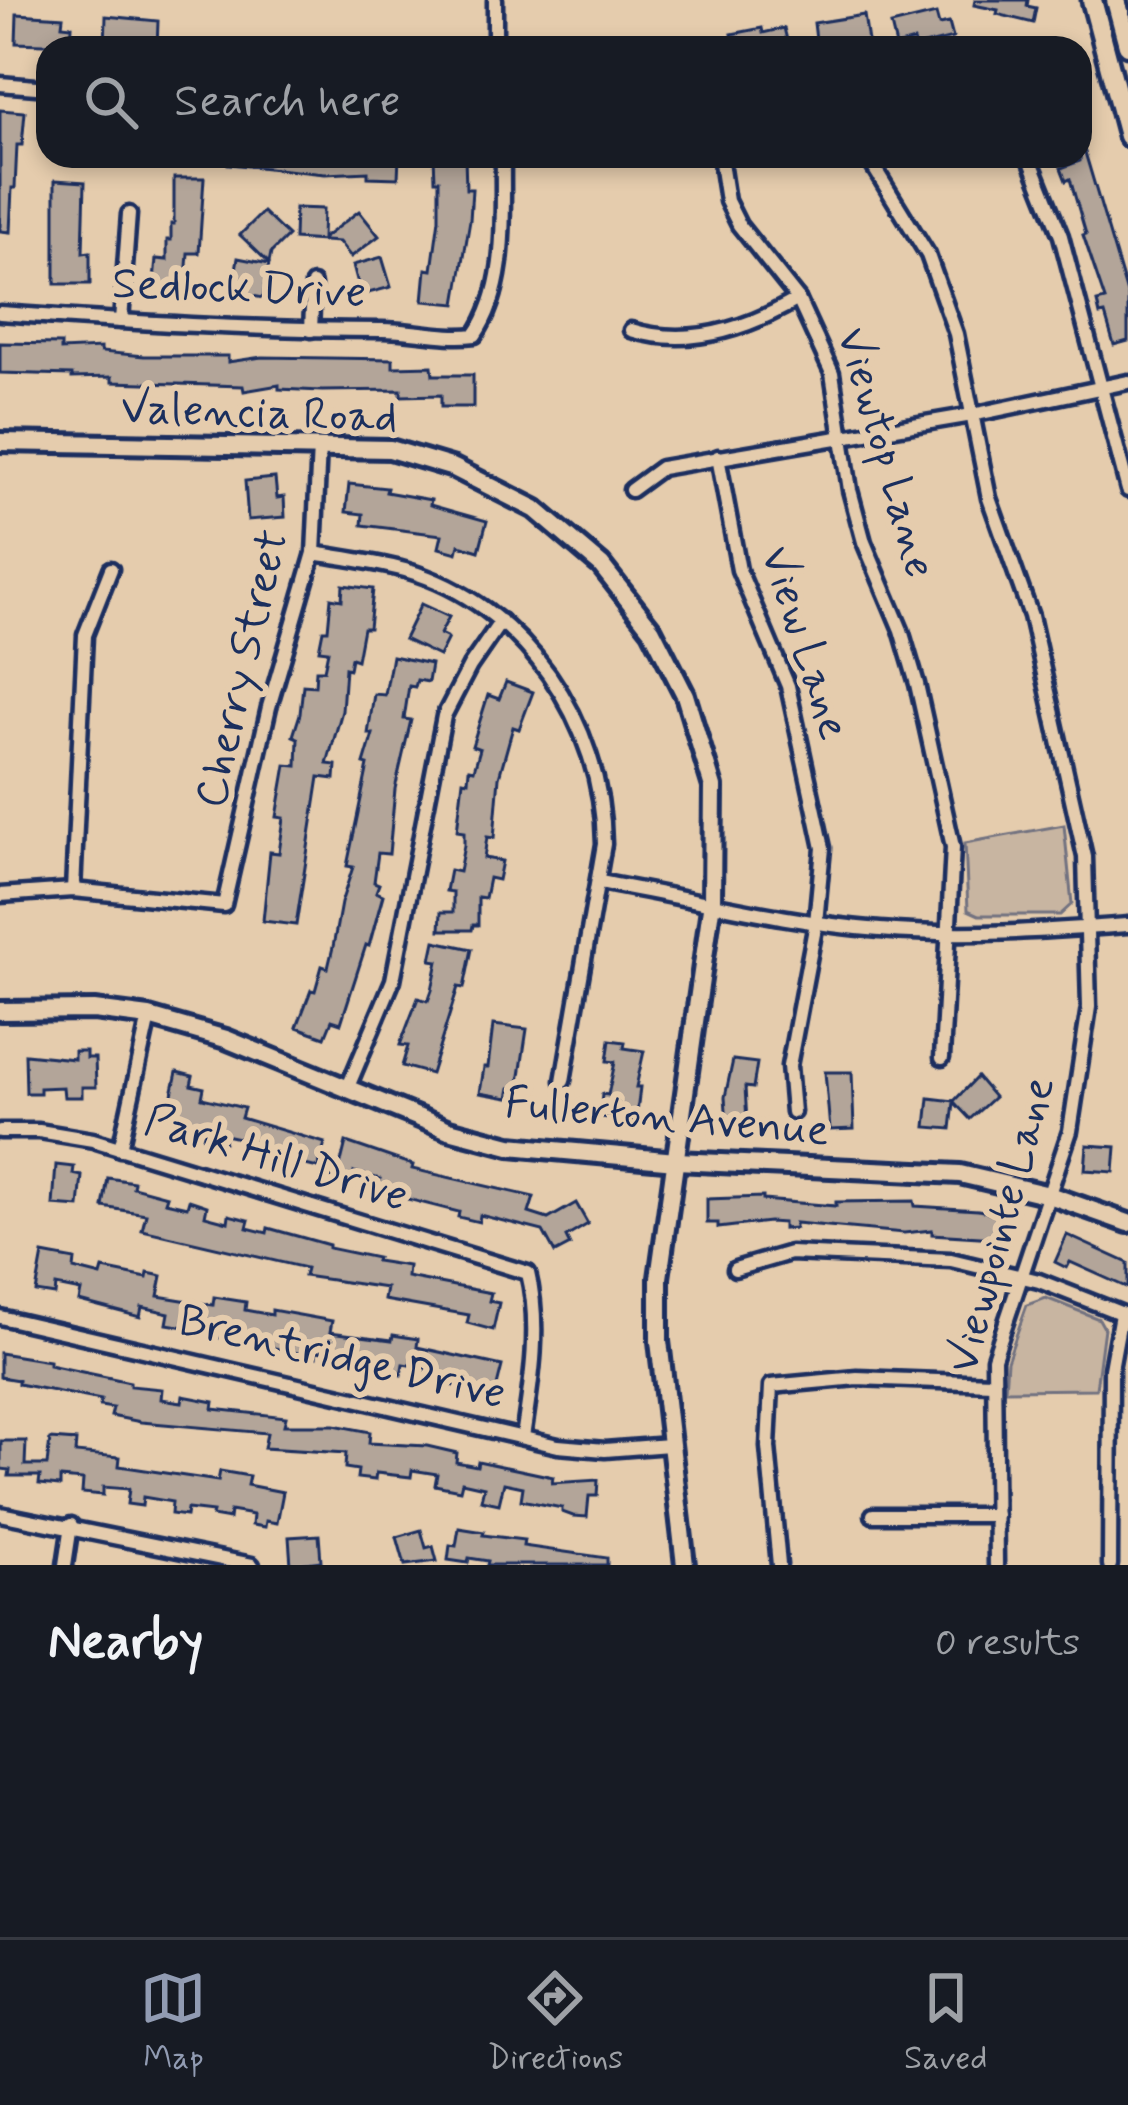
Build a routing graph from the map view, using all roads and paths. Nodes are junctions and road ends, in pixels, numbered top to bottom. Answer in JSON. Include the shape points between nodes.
{"nodes":[{"id":1,"x":495,"y":0,"type":"edge"},
{"id":2,"x":1092,"y":0,"type":"edge"},
{"id":3,"x":1116,"y":0,"type":"edge"},
{"id":4,"x":496,"y":36,"type":"edge"},
{"id":5,"x":1128,"y":45,"type":"edge"},
{"id":6,"x":0,"y":84,"type":"edge"},
{"id":7,"x":36,"y":87,"type":"edge"},
{"id":8,"x":1128,"y":136,"type":"edge"},
{"id":9,"x":502,"y":168,"type":"edge"},
{"id":10,"x":721,"y":168,"type":"edge"},
{"id":11,"x":874,"y":168,"type":"edge"},
{"id":12,"x":1035,"y":168,"type":"edge"},
{"id":13,"x":129,"y":214,"type":"dead end"},
{"id":14,"x":314,"y":284,"type":"dead end"},
{"id":15,"x":798,"y":299,"type":"junction"},
{"id":16,"x":0,"y":313,"type":"edge"},
{"id":17,"x":121,"y":322,"type":"junction"},
{"id":18,"x":310,"y":330,"type":"junction"},
{"id":19,"x":631,"y":330,"type":"dead end"},
{"id":20,"x":1128,"y":382,"type":"edge"},
{"id":21,"x":1102,"y":389,"type":"junction"},
{"id":22,"x":972,"y":415,"type":"junction"},
{"id":23,"x":843,"y":437,"type":"junction"},
{"id":24,"x":0,"y":442,"type":"edge"},
{"id":25,"x":319,"y":447,"type":"junction"},
{"id":26,"x":718,"y":457,"type":"junction"},
{"id":27,"x":632,"y":490,"type":"dead end"},
{"id":28,"x":1128,"y":490,"type":"edge"},
{"id":29,"x":314,"y":553,"type":"junction"},
{"id":30,"x":111,"y":569,"type":"dead end"},
{"id":31,"x":501,"y":621,"type":"junction"},
{"id":32,"x":598,"y":882,"type":"junction"},
{"id":33,"x":73,"y":890,"type":"junction"},
{"id":34,"x":0,"y":895,"type":"edge"},
{"id":35,"x":712,"y":901,"type":"junction"},
{"id":36,"x":816,"y":923,"type":"junction"},
{"id":37,"x":1128,"y":925,"type":"edge"},
{"id":38,"x":1088,"y":929,"type":"junction"},
{"id":39,"x":950,"y":932,"type":"junction"},
{"id":40,"x":0,"y":1010,"type":"edge"},
{"id":41,"x":149,"y":1017,"type":"junction"},
{"id":42,"x":942,"y":1058,"type":"dead end"},
{"id":43,"x":562,"y":1082,"type":"dead end"},
{"id":44,"x":348,"y":1087,"type":"junction"},
{"id":45,"x":793,"y":1112,"type":"dead end"},
{"id":46,"x":0,"y":1131,"type":"edge"},
{"id":47,"x":120,"y":1149,"type":"junction"},
{"id":48,"x":676,"y":1161,"type":"junction"},
{"id":49,"x":1049,"y":1195,"type":"junction"},
{"id":50,"x":1128,"y":1223,"type":"edge"},
{"id":51,"x":735,"y":1269,"type":"dead end"},
{"id":52,"x":1024,"y":1276,"type":"junction"},
{"id":53,"x":1125,"y":1315,"type":"edge"},
{"id":54,"x":0,"y":1317,"type":"edge"},
{"id":55,"x":992,"y":1383,"type":"junction"},
{"id":56,"x":523,"y":1437,"type":"junction"},
{"id":57,"x":669,"y":1445,"type":"junction"},
{"id":58,"x":0,"y":1514,"type":"edge"},
{"id":59,"x":873,"y":1515,"type":"dead end"},
{"id":60,"x":996,"y":1515,"type":"junction"},
{"id":61,"x":71,"y":1525,"type":"junction"},
{"id":62,"x":64,"y":1565,"type":"edge"},
{"id":63,"x":252,"y":1565,"type":"edge"},
{"id":64,"x":685,"y":1565,"type":"edge"},
{"id":65,"x":778,"y":1565,"type":"edge"},
{"id":66,"x":996,"y":1565,"type":"edge"},
{"id":67,"x":1109,"y":1565,"type":"edge"}],
"edges":[{"from":1,"to":4,"type":"street"},
{"from":2,"to":8,"type":"main road"},
{"from":3,"to":5,"type":"main road"},
{"from":6,"to":7,"type":"street"},
{"from":9,"to":18,"type":"street","name":"Sedlock Drive","via":[[490,313],[475,335]]},
{"from":10,"to":15,"type":"street","name":"Viewtop Lane","via":[[739,225]]},
{"from":11,"to":22,"type":"street","name":"Viewpointe Lane","via":[[928,255],[956,334]]},
{"from":12,"to":21,"type":"street"},
{"from":13,"to":17,"type":"street"},
{"from":14,"to":18,"type":"street"},
{"from":15,"to":19,"type":"street","via":[[751,326],[664,340]]},
{"from":15,"to":23,"type":"street","name":"Viewtop Lane","via":[[832,374]]},
{"from":16,"to":17,"type":"street","name":"Sedlock Drive"},
{"from":17,"to":18,"type":"street","name":"Sedlock Drive"},
{"from":20,"to":21,"type":"street"},
{"from":21,"to":22,"type":"street"},
{"from":21,"to":28,"type":"street"},
{"from":22,"to":23,"type":"street"},
{"from":22,"to":38,"type":"street","name":"Viewpointe Lane","via":[[1064,751],[1085,856]]},
{"from":23,"to":26,"type":"street"},
{"from":23,"to":39,"type":"street","name":"Viewtop Lane","via":[[864,542],[917,685],[953,847]]},
{"from":24,"to":25,"type":"street","name":"Valencia Road"},
{"from":25,"to":29,"type":"street","name":"Cherry Street"},
{"from":25,"to":35,"type":"street","name":"Valencia Road","via":[[390,449],[454,468],[535,509],[601,565],[652,630],[686,695],[713,788]]},
{"from":26,"to":27,"type":"street","via":[[661,468]]},
{"from":26,"to":36,"type":"street","name":"View Lane","via":[[739,570],[788,686],[823,848]]},
{"from":29,"to":31,"type":"street","via":[[407,571]]},
{"from":29,"to":33,"type":"street","name":"Cherry Street","via":[[224,905]]},
{"from":30,"to":33,"type":"street","via":[[85,635]]},
{"from":31,"to":32,"type":"street","via":[[556,680],[586,741],[604,807]]},
{"from":31,"to":44,"type":"street","via":[[444,716],[393,980]]},
{"from":32,"to":35,"type":"street"},
{"from":32,"to":43,"type":"street"},
{"from":33,"to":34,"type":"street"},
{"from":35,"to":36,"type":"street"},
{"from":35,"to":48,"type":"street","name":"Valencia Road"},
{"from":36,"to":39,"type":"street"},
{"from":36,"to":45,"type":"street","name":"View Lane","via":[[789,1066]]},
{"from":37,"to":38,"type":"street"},
{"from":38,"to":39,"type":"street"},
{"from":38,"to":49,"type":"street","name":"Viewpointe Lane","via":[[1083,1054]]},
{"from":39,"to":42,"type":"street","name":"Viewtop Lane"},
{"from":40,"to":41,"type":"street","name":"Fullerton Avenue"},
{"from":41,"to":44,"type":"street","name":"Fullerton Avenue"},
{"from":41,"to":47,"type":"street"},
{"from":44,"to":48,"type":"street","name":"Fullerton Avenue","via":[[509,1146]]},
{"from":46,"to":47,"type":"street","name":"Park Hill Drive"},
{"from":47,"to":56,"type":"street","name":"Park Hill Drive","via":[[528,1274],[531,1382]]},
{"from":48,"to":49,"type":"street","name":"Fullerton Avenue","via":[[960,1174]]},
{"from":48,"to":57,"type":"street","name":"Valencia Road","via":[[659,1278]]},
{"from":49,"to":50,"type":"street","name":"Fullerton Avenue"},
{"from":49,"to":52,"type":"street","name":"Viewpointe Lane"},
{"from":51,"to":52,"type":"street","via":[[790,1253],[951,1260]]},
{"from":52,"to":53,"type":"street"},
{"from":52,"to":55,"type":"street","name":"Viewpointe Lane"},
{"from":53,"to":67,"type":"street","via":[[1111,1369]]},
{"from":54,"to":56,"type":"street","name":"Brentridge Drive"},
{"from":55,"to":60,"type":"street","name":"Viewpointe Lane"},
{"from":55,"to":65,"type":"street","via":[[857,1378],[771,1385]]},
{"from":56,"to":57,"type":"street","name":"Brentridge Drive","via":[[605,1450]]},
{"from":57,"to":64,"type":"street","name":"Valencia Road"},
{"from":58,"to":61,"type":"street"},
{"from":59,"to":60,"type":"street"},
{"from":60,"to":66,"type":"street","name":"Viewpointe Lane"},
{"from":61,"to":62,"type":"street"},
{"from":61,"to":63,"type":"street"}]}
